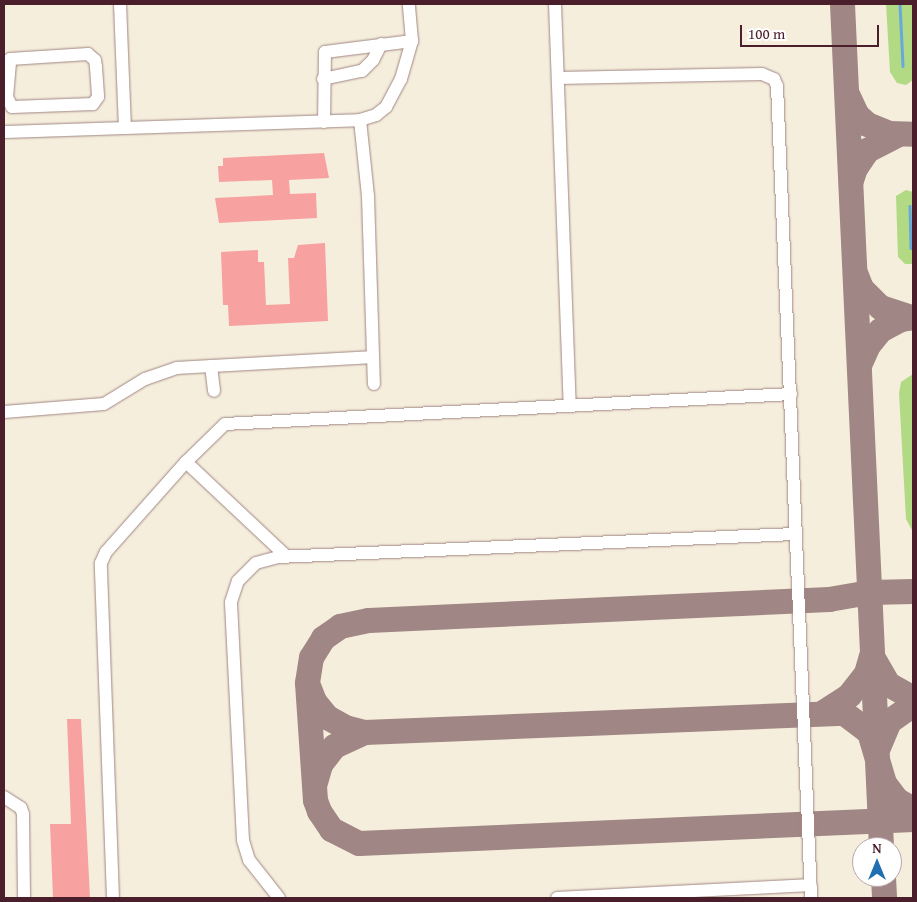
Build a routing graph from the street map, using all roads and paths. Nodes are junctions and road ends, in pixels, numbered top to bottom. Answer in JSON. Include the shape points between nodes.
{"nodes":[{"id":1,"x":120,"y":4,"type":"edge"},
{"id":2,"x":410,"y":4,"type":"edge"},
{"id":3,"x":554,"y":4,"type":"edge"},
{"id":4,"x":412,"y":41,"type":"junction"},
{"id":5,"x":381,"y":44,"type":"junction"},
{"id":6,"x":558,"y":78,"type":"junction"},
{"id":7,"x":323,"y":79,"type":"junction"},
{"id":8,"x":5,"y":83,"type":"edge"},
{"id":9,"x":360,"y":120,"type":"junction"},
{"id":10,"x":324,"y":122,"type":"junction"},
{"id":11,"x":125,"y":128,"type":"junction"},
{"id":12,"x":4,"y":132,"type":"edge"},
{"id":13,"x":373,"y":358,"type":"junction"},
{"id":14,"x":211,"y":366,"type":"junction"},
{"id":15,"x":374,"y":384,"type":"dead end"},
{"id":16,"x":214,"y":390,"type":"dead end"},
{"id":17,"x":791,"y":394,"type":"junction"},
{"id":18,"x":570,"y":404,"type":"junction"},
{"id":19,"x":4,"y":412,"type":"edge"},
{"id":20,"x":186,"y":462,"type":"junction"},
{"id":21,"x":794,"y":534,"type":"junction"},
{"id":22,"x":286,"y":556,"type":"junction"},
{"id":23,"x":4,"y":797,"type":"edge"},
{"id":24,"x":811,"y":892,"type":"edge"},
{"id":25,"x":24,"y":898,"type":"edge"},
{"id":26,"x":113,"y":898,"type":"edge"},
{"id":27,"x":278,"y":898,"type":"edge"},
{"id":28,"x":557,"y":898,"type":"edge"}],
"edges":[{"from":1,"to":11,"type":"street"},
{"from":2,"to":4,"type":"street"},
{"from":3,"to":6,"type":"street"},
{"from":4,"to":5,"type":"street"},
{"from":4,"to":9,"type":"street","via":[[401,79],[386,107]]},
{"from":5,"to":7,"type":"street","via":[[373,60],[362,71]]},
{"from":5,"to":7,"type":"street","via":[[324,52]]},
{"from":6,"to":17,"type":"street","via":[[762,74],[774,79],[778,97]]},
{"from":6,"to":18,"type":"street"},
{"from":7,"to":10,"type":"street"},
{"from":8,"to":8,"type":"street","via":[[8,101],[12,107],[18,108],[89,106],[98,97],[94,60],[88,54],[13,57]]},
{"from":9,"to":10,"type":"street"},
{"from":9,"to":13,"type":"street","via":[[368,196]]},
{"from":10,"to":11,"type":"street"},
{"from":11,"to":12,"type":"street"},
{"from":13,"to":14,"type":"street"},
{"from":13,"to":15,"type":"street"},
{"from":14,"to":16,"type":"street"},
{"from":14,"to":19,"type":"street","via":[[162,372],[93,406]]},
{"from":17,"to":18,"type":"street"},
{"from":17,"to":21,"type":"street"},
{"from":18,"to":20,"type":"street","via":[[231,422],[221,427]]},
{"from":20,"to":22,"type":"street"},
{"from":20,"to":26,"type":"street","via":[[106,552],[100,570]]},
{"from":21,"to":22,"type":"street"},
{"from":21,"to":24,"type":"street"},
{"from":22,"to":27,"type":"street","via":[[266,559],[247,570],[238,581],[231,602],[244,847],[249,860]]},
{"from":23,"to":25,"type":"street","via":[[21,808],[24,814]]},
{"from":24,"to":28,"type":"street"}]}
